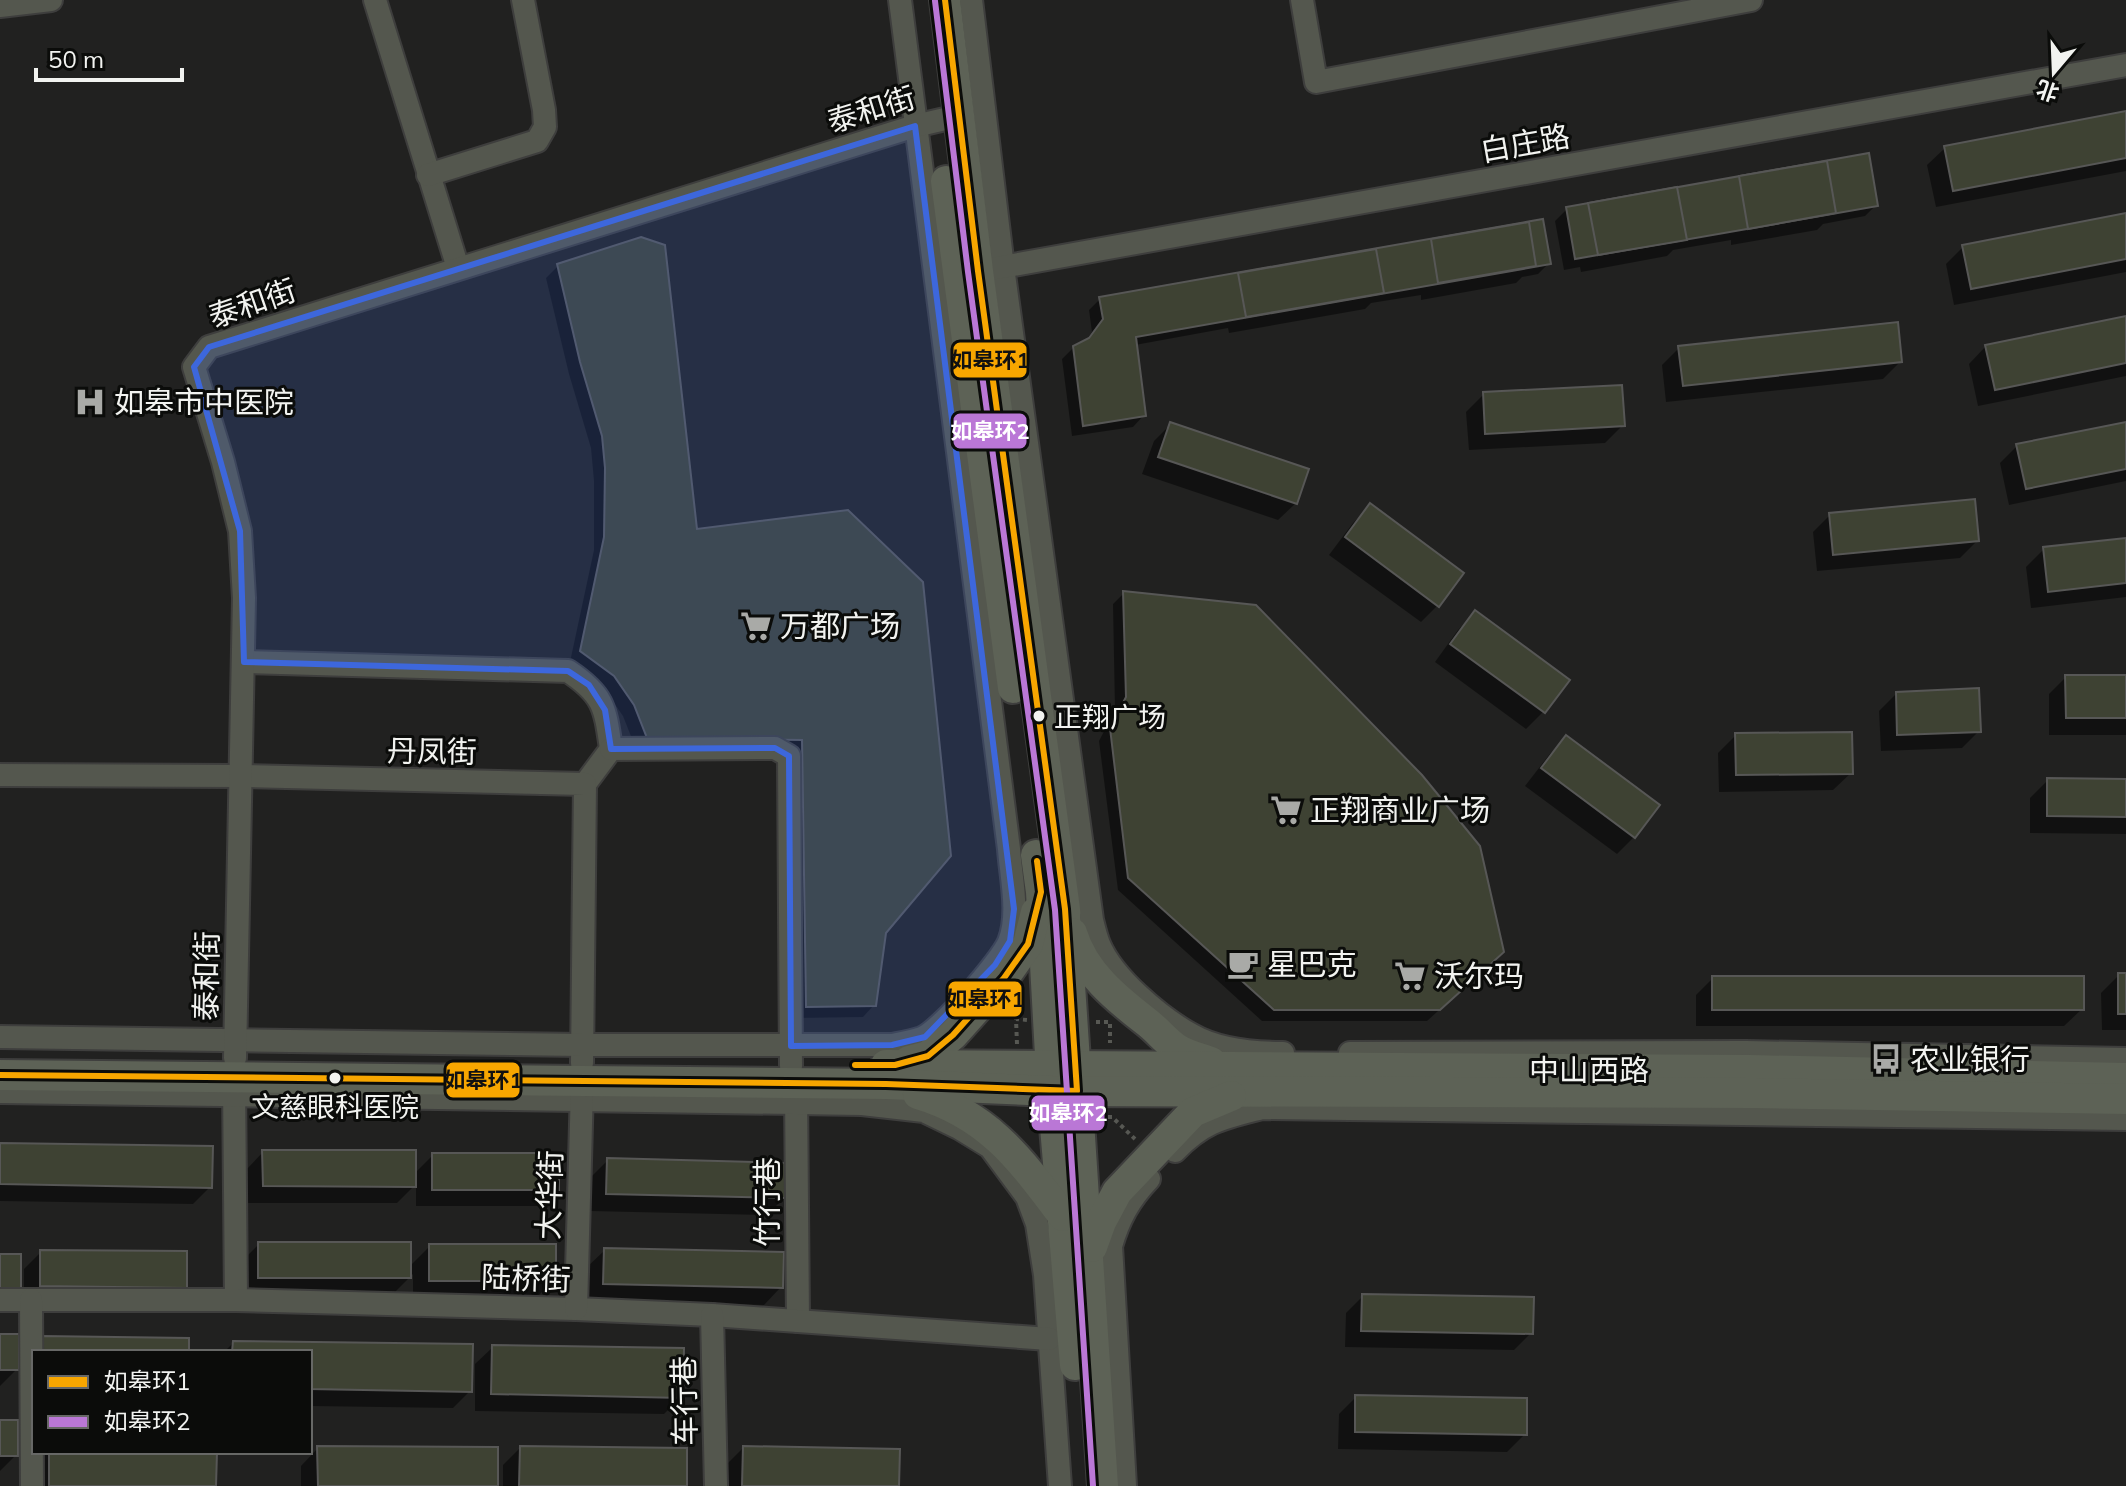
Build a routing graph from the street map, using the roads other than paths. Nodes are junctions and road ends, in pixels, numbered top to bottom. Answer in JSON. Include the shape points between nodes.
{"nodes":[{"id":1,"x":51,"y":0,"type":"edge"},
{"id":2,"x":375,"y":0,"type":"edge"},
{"id":3,"x":523,"y":0,"type":"edge"},
{"id":4,"x":900,"y":0,"type":"edge"},
{"id":5,"x":926,"y":0,"type":"edge"},
{"id":6,"x":945,"y":0,"type":"edge"},
{"id":7,"x":971,"y":0,"type":"edge"},
{"id":8,"x":1302,"y":0,"type":"edge"},
{"id":9,"x":1751,"y":0,"type":"edge"},
{"id":10,"x":0,"y":6,"type":"edge"},
{"id":11,"x":2126,"y":65,"type":"edge"},
{"id":12,"x":937,"y":121,"type":"junction"},
{"id":13,"x":428,"y":175,"type":"junction"},
{"id":14,"x":458,"y":268,"type":"junction"},
{"id":15,"x":968,"y":272,"type":"junction"},
{"id":16,"x":244,"y":662,"type":"junction"},
{"id":17,"x":611,"y":749,"type":"junction"},
{"id":18,"x":0,"y":775,"type":"edge"},
{"id":19,"x":240,"y":776,"type":"junction"},
{"id":20,"x":585,"y":784,"type":"junction"},
{"id":21,"x":1053,"y":900,"type":"junction"},
{"id":22,"x":0,"y":1037,"type":"edge"},
{"id":23,"x":0,"y":1056,"type":"edge"},
{"id":24,"x":2126,"y":1059,"type":"edge"},
{"id":25,"x":234,"y":1067,"type":"junction"},
{"id":26,"x":582,"y":1072,"type":"junction"},
{"id":27,"x":794,"y":1074,"type":"junction"},
{"id":28,"x":0,"y":1075,"type":"edge"},
{"id":29,"x":890,"y":1075,"type":"junction"},
{"id":30,"x":1064,"y":1077,"type":"junction"},
{"id":31,"x":2126,"y":1078,"type":"edge"},
{"id":32,"x":1235,"y":1080,"type":"junction"},
{"id":33,"x":0,"y":1092,"type":"edge"},
{"id":34,"x":2126,"y":1099,"type":"edge"},
{"id":35,"x":2126,"y":1119,"type":"edge"},
{"id":36,"x":1063,"y":1216,"type":"junction"},
{"id":37,"x":1089,"y":1256,"type":"junction"},
{"id":38,"x":0,"y":1300,"type":"edge"},
{"id":39,"x":31,"y":1300,"type":"junction"},
{"id":40,"x":236,"y":1300,"type":"junction"},
{"id":41,"x":576,"y":1309,"type":"junction"},
{"id":42,"x":712,"y":1315,"type":"junction"},
{"id":43,"x":798,"y":1321,"type":"junction"},
{"id":44,"x":1049,"y":1339,"type":"junction"},
{"id":45,"x":32,"y":1486,"type":"edge"},
{"id":46,"x":716,"y":1486,"type":"edge"},
{"id":47,"x":1060,"y":1486,"type":"edge"},
{"id":48,"x":1086,"y":1486,"type":"edge"},
{"id":49,"x":1103,"y":1486,"type":"edge"},
{"id":50,"x":1125,"y":1486,"type":"edge"}],
"edges":[{"from":1,"to":10,"type":"street"},
{"from":2,"to":13,"type":"street"},
{"from":3,"to":13,"type":"street","via":[[545,127],[537,141]]},
{"from":4,"to":12,"type":"street"},
{"from":5,"to":12,"type":"main road"},
{"from":6,"to":12,"type":"main road"},
{"from":7,"to":15,"type":"street"},
{"from":8,"to":9,"type":"street","via":[[1316,82]]},
{"from":11,"to":15,"type":"street","name":"白庄路"},
{"from":12,"to":14,"type":"street","name":"泰和街"},
{"from":12,"to":15,"type":"main road"},
{"from":12,"to":15,"type":"street"},
{"from":13,"to":14,"type":"street"},
{"from":14,"to":16,"type":"street","name":"泰和街","via":[[209,347],[194,367],[240,531]]},
{"from":15,"to":21,"type":"main road"},
{"from":15,"to":24,"type":"street","via":[[1099,945],[1141,997],[1193,1036],[1261,1053],[1746,1052]]},
{"from":15,"to":27,"type":"street","via":[[1014,909],[1010,941],[995,965],[925,1037]]},
{"from":16,"to":17,"type":"street","via":[[568,671],[589,685],[605,710]]},
{"from":16,"to":19,"type":"street","name":"泰和街"},
{"from":17,"to":20,"type":"street"},
{"from":17,"to":27,"type":"street","name":"竹行巷","via":[[775,748],[789,756]]},
{"from":18,"to":19,"type":"street","name":"丹凤街"},
{"from":19,"to":20,"type":"street","name":"丹凤街"},
{"from":19,"to":25,"type":"street","name":"泰和街"},
{"from":20,"to":26,"type":"street"},
{"from":21,"to":29,"type":"main road","via":[[1004,978],[953,1035],[928,1056]]},
{"from":21,"to":30,"type":"main road"},
{"from":21,"to":32,"type":"main road","via":[[1077,950],[1126,1008],[1178,1050]]},
{"from":22,"to":25,"type":"street"},
{"from":23,"to":25,"type":"main road"},
{"from":25,"to":26,"type":"main road","name":"中山西路"},
{"from":25,"to":28,"type":"main road"},
{"from":25,"to":33,"type":"street"},
{"from":25,"to":40,"type":"street","name":"泰和街"},
{"from":26,"to":27,"type":"main road","name":"中山西路"},
{"from":26,"to":41,"type":"street","name":"大华街"},
{"from":27,"to":29,"type":"main road","name":"中山西路"},
{"from":27,"to":43,"type":"street","name":"竹行巷"},
{"from":27,"to":44,"type":"street","via":[[862,1104],[924,1111],[990,1147],[1027,1197],[1037,1224]]},
{"from":29,"to":30,"type":"main road","name":"中山西路"},
{"from":29,"to":36,"type":"main road","via":[[966,1113],[998,1138]]},
{"from":30,"to":32,"type":"main road","name":"中山西路"},
{"from":30,"to":36,"type":"main road"},
{"from":30,"to":37,"type":"main road"},
{"from":31,"to":32,"type":"main road","name":"中山西路","via":[[1750,1070]]},
{"from":32,"to":34,"type":"main road","name":"中山西路"},
{"from":32,"to":37,"type":"main road","via":[[1193,1112],[1117,1192]]},
{"from":35,"to":50,"type":"street","via":[[1262,1108],[1219,1119],[1194,1132],[1133,1196],[1111,1246]]},
{"from":36,"to":48,"type":"main road"},
{"from":37,"to":49,"type":"main road"},
{"from":38,"to":39,"type":"street","name":"陆桥街"},
{"from":39,"to":40,"type":"street","name":"陆桥街"},
{"from":39,"to":45,"type":"street"},
{"from":40,"to":41,"type":"street","name":"陆桥街"},
{"from":41,"to":42,"type":"street","name":"陆桥街"},
{"from":42,"to":43,"type":"street","name":"陆桥街"},
{"from":42,"to":46,"type":"street","name":"车行巷"},
{"from":43,"to":44,"type":"street","name":"陆桥街"},
{"from":44,"to":47,"type":"street"}]}
